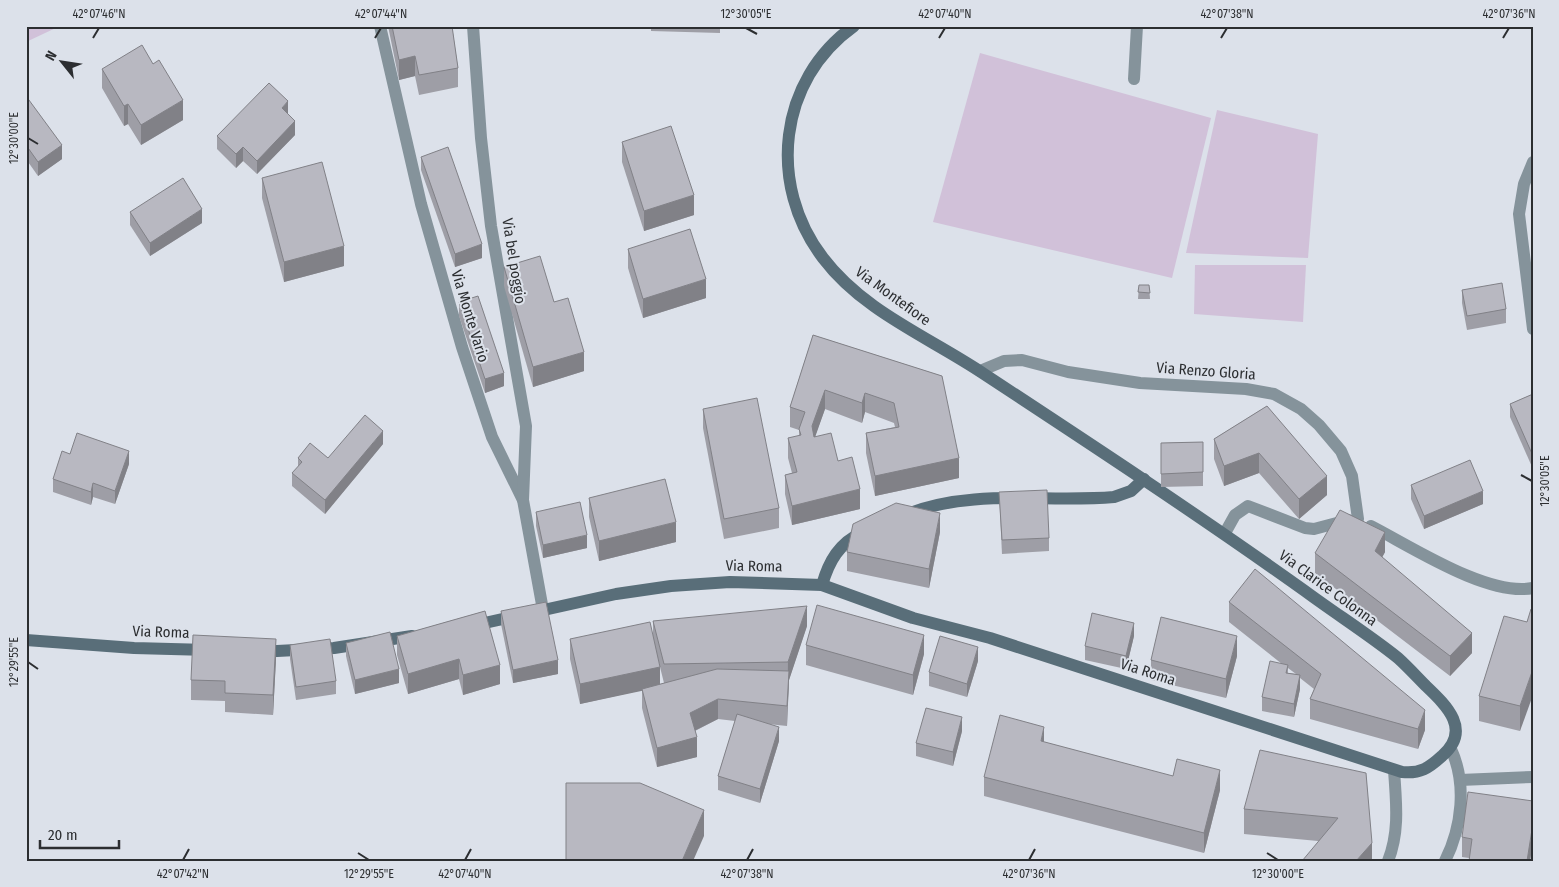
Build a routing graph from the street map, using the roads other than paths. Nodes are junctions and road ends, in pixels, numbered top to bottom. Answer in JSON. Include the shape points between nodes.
{"nodes":[{"id":1,"x":380,"y":26,"type":"edge"},
{"id":2,"x":473,"y":26,"type":"edge"},
{"id":3,"x":854,"y":26,"type":"edge"},
{"id":4,"x":1137,"y":26,"type":"edge"},
{"id":5,"x":1134,"y":80,"type":"dead end"},
{"id":6,"x":1533,"y":162,"type":"edge"},
{"id":7,"x":1533,"y":329,"type":"edge"},
{"id":8,"x":980,"y":371,"type":"junction"},
{"id":9,"x":1144,"y":479,"type":"junction"},
{"id":10,"x":523,"y":500,"type":"junction"},
{"id":11,"x":1358,"y":519,"type":"junction"},
{"id":12,"x":891,"y":520,"type":"edge"},
{"id":13,"x":874,"y":528,"type":"edge"},
{"id":14,"x":1225,"y":533,"type":"junction"},
{"id":15,"x":822,"y":585,"type":"junction"},
{"id":16,"x":1533,"y":588,"type":"edge"},
{"id":17,"x":543,"y":610,"type":"junction"},
{"id":18,"x":457,"y":629,"type":"edge"},
{"id":19,"x":429,"y":634,"type":"edge"},
{"id":20,"x":26,"y":640,"type":"edge"},
{"id":21,"x":218,"y":651,"type":"edge"},
{"id":22,"x":246,"y":652,"type":"edge"},
{"id":23,"x":1451,"y":749,"type":"junction"},
{"id":24,"x":1394,"y":770,"type":"junction"},
{"id":25,"x":1533,"y":777,"type":"edge"},
{"id":26,"x":1460,"y":780,"type":"junction"},
{"id":27,"x":1388,"y":861,"type":"edge"},
{"id":28,"x":1445,"y":861,"type":"edge"}],
"edges":[{"from":1,"to":10,"type":"street","name":"Via Monte Vario","via":[[421,204],[470,373],[492,437]]},
{"from":2,"to":10,"type":"street","name":"Via bel poggio","via":[[491,226],[526,426]]},
{"from":3,"to":8,"type":"main road","name":"Via Montefiore","via":[[818,61],[794,107],[786,153],[787,173],[796,207],[816,248],[848,285],[906,328]]},
{"from":4,"to":5,"type":"street"},
{"from":6,"to":7,"type":"street","via":[[1524,184],[1519,214]]},
{"from":8,"to":9,"type":"main road","name":"Via Montefiore"},
{"from":8,"to":11,"type":"street","name":"Via Renzo Gloria","via":[[998,363],[1022,360],[1068,372],[1140,383],[1246,389],[1274,394],[1301,409],[1342,451],[1354,485]]},
{"from":9,"to":12,"type":"main road","via":[[1131,491],[1114,497],[979,498],[932,505]]},
{"from":9,"to":14,"type":"main road","name":"Via Clarice Colonna"},
{"from":10,"to":17,"type":"street","name":"Via Monte Vario"},
{"from":11,"to":14,"type":"street","via":[[1305,528],[1248,506],[1235,515]]},
{"from":11,"to":16,"type":"street","via":[[1486,583],[1513,590]]},
{"from":13,"to":15,"type":"main road","via":[[849,540],[838,550]]},
{"from":14,"to":23,"type":"main road","name":"Via Clarice Colonna","via":[[1399,659],[1451,712],[1456,731]]},
{"from":15,"to":17,"type":"main road","name":"Via Roma","via":[[780,582],[695,584],[627,592]]},
{"from":15,"to":24,"type":"main road","name":"Via Roma","via":[[913,618],[990,638]]},
{"from":17,"to":18,"type":"main road","name":"Via Roma"},
{"from":19,"to":22,"type":"main road","via":[[334,648]]},
{"from":20,"to":21,"type":"main road","name":"Via Roma"},
{"from":23,"to":24,"type":"main road","name":"Via Roma","via":[[1422,772]]},
{"from":23,"to":26,"type":"street"},
{"from":24,"to":27,"type":"street","via":[[1397,818]]},
{"from":25,"to":26,"type":"street"},
{"from":26,"to":28,"type":"street","via":[[1457,829]]}]}
